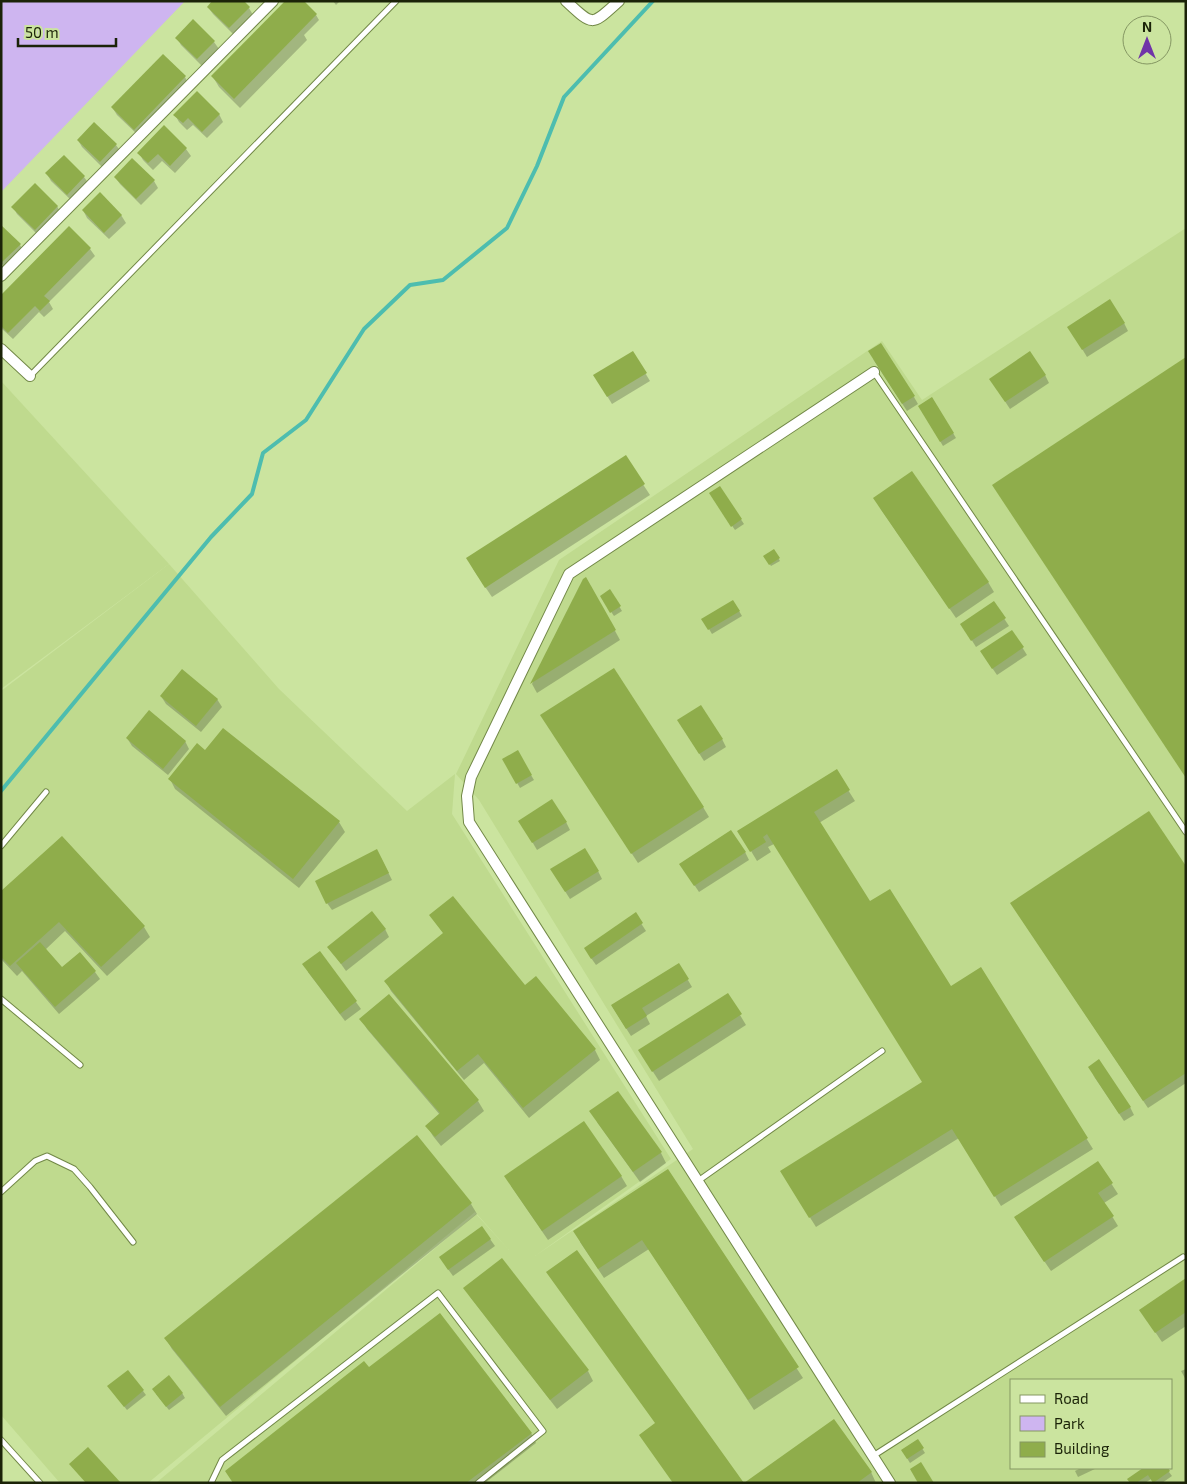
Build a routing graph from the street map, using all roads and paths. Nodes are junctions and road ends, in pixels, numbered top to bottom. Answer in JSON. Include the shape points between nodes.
{"nodes":[{"id":1,"x":273,"y":1,"type":"edge"},
{"id":2,"x":396,"y":1,"type":"edge"},
{"id":3,"x":566,"y":1,"type":"edge"},
{"id":4,"x":620,"y":1,"type":"edge"},
{"id":5,"x":1,"y":276,"type":"edge"},
{"id":6,"x":1,"y":349,"type":"edge"},
{"id":7,"x":874,"y":372,"type":"joint"},
{"id":8,"x":30,"y":376,"type":"joint"},
{"id":9,"x":46,"y":792,"type":"dead end"},
{"id":10,"x":1186,"y":832,"type":"edge"},
{"id":11,"x":1,"y":846,"type":"edge"},
{"id":12,"x":1,"y":999,"type":"edge"},
{"id":13,"x":882,"y":1050,"type":"dead end"},
{"id":14,"x":80,"y":1065,"type":"dead end"},
{"id":15,"x":698,"y":1181,"type":"junction"},
{"id":16,"x":1,"y":1192,"type":"edge"},
{"id":17,"x":133,"y":1242,"type":"dead end"},
{"id":18,"x":1183,"y":1257,"type":"dead end"},
{"id":19,"x":1,"y":1440,"type":"edge"},
{"id":20,"x":872,"y":1456,"type":"junction"},
{"id":21,"x":40,"y":1483,"type":"edge"},
{"id":22,"x":212,"y":1483,"type":"edge"},
{"id":23,"x":478,"y":1483,"type":"edge"},
{"id":24,"x":890,"y":1483,"type":"edge"}],
"edges":[{"from":1,"to":5,"type":"street"},
{"from":2,"to":8,"type":"lane"},
{"from":3,"to":4,"type":"street","via":[[585,19],[592,21]]},
{"from":6,"to":8,"type":"street"},
{"from":7,"to":10,"type":"lane"},
{"from":7,"to":15,"type":"street","via":[[569,574],[471,777],[466,796],[469,822]]},
{"from":9,"to":11,"type":"lane"},
{"from":12,"to":14,"type":"lane"},
{"from":13,"to":15,"type":"lane"},
{"from":15,"to":20,"type":"street"},
{"from":16,"to":17,"type":"lane","via":[[35,1161],[47,1156],[74,1169]]},
{"from":18,"to":20,"type":"lane"},
{"from":19,"to":21,"type":"lane"},
{"from":20,"to":24,"type":"street"},
{"from":22,"to":23,"type":"lane","via":[[222,1460],[438,1293],[543,1431]]}]}
